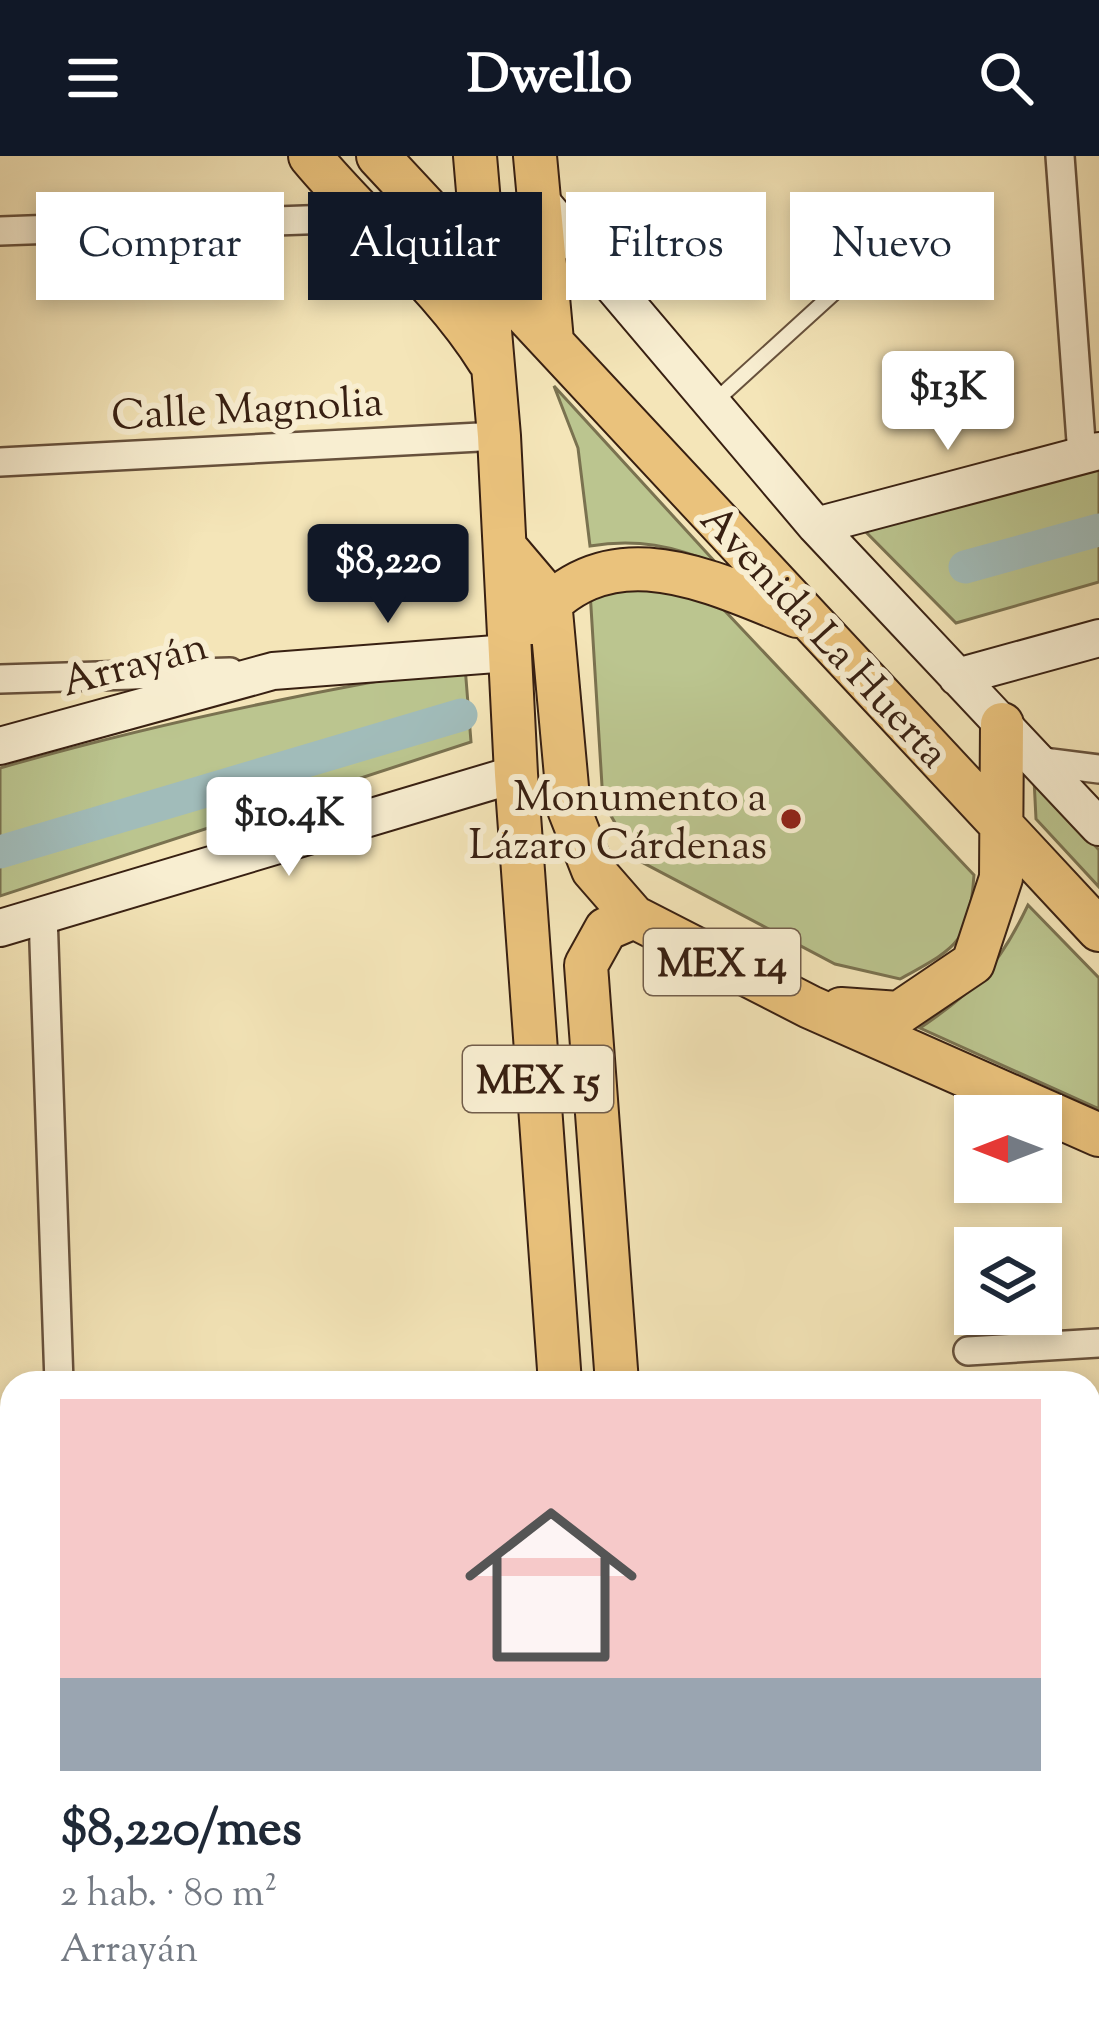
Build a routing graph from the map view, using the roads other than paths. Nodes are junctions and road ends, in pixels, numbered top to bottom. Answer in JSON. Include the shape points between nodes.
{"nodes":[{"id":1,"x":310,"y":156,"type":"edge"},
{"id":2,"x":471,"y":156,"type":"edge"},
{"id":3,"x":1060,"y":156,"type":"edge"},
{"id":4,"x":390,"y":169,"type":"edge"},
{"id":5,"x":537,"y":177,"type":"edge"},
{"id":6,"x":340,"y":192,"type":"edge"},
{"id":7,"x":412,"y":192,"type":"edge"},
{"id":8,"x":475,"y":192,"type":"edge"},
{"id":9,"x":308,"y":220,"type":"edge"},
{"id":10,"x":0,"y":231,"type":"edge"},
{"id":11,"x":445,"y":300,"type":"edge"},
{"id":12,"x":486,"y":300,"type":"edge"},
{"id":13,"x":514,"y":300,"type":"edge"},
{"id":14,"x":826,"y":300,"type":"edge"},
{"id":15,"x":552,"y":341,"type":"junction"},
{"id":16,"x":493,"y":368,"type":"junction"},
{"id":17,"x":709,"y":406,"type":"junction"},
{"id":18,"x":499,"y":436,"type":"junction"},
{"id":19,"x":1091,"y":453,"type":"edge"},
{"id":20,"x":0,"y":462,"type":"edge"},
{"id":21,"x":816,"y":526,"type":"junction"},
{"id":22,"x":505,"y":547,"type":"junction"},
{"id":23,"x":550,"y":600,"type":"junction"},
{"id":24,"x":809,"y":621,"type":"junction"},
{"id":25,"x":1099,"y":638,"type":"edge"},
{"id":26,"x":509,"y":652,"type":"junction"},
{"id":27,"x":274,"y":671,"type":"junction"},
{"id":28,"x":0,"y":676,"type":"edge"},
{"id":29,"x":957,"y":677,"type":"junction"},
{"id":30,"x":1002,"y":724,"type":"junction"},
{"id":31,"x":0,"y":746,"type":"edge"},
{"id":32,"x":1036,"y":760,"type":"junction"},
{"id":33,"x":1099,"y":769,"type":"edge"},
{"id":34,"x":516,"y":774,"type":"junction"},
{"id":35,"x":1001,"y":821,"type":"junction"},
{"id":36,"x":1099,"y":827,"type":"edge"},
{"id":37,"x":43,"y":914,"type":"junction"},
{"id":38,"x":634,"y":917,"type":"junction"},
{"id":39,"x":0,"y":928,"type":"edge"},
{"id":40,"x":1099,"y":930,"type":"edge"},
{"id":41,"x":810,"y":1007,"type":"junction"},
{"id":42,"x":1099,"y":1135,"type":"edge"},
{"id":43,"x":1099,"y":1343,"type":"edge"},
{"id":44,"x":968,"y":1351,"type":"dead end"},
{"id":45,"x":59,"y":1371,"type":"edge"},
{"id":46,"x":559,"y":1371,"type":"edge"},
{"id":47,"x":616,"y":1371,"type":"edge"}],
"edges":[{"from":1,"to":6,"type":"main road"},
{"from":2,"to":4,"type":"main road","via":[[434,185]]},
{"from":2,"to":8,"type":"main road","number":"MEX 15"},
{"from":3,"to":19,"type":"street"},
{"from":4,"to":7,"type":"main road","name":"Avenida La Huerta"},
{"from":5,"to":15,"type":"main road"},
{"from":5,"to":17,"type":"main road"},
{"from":9,"to":10,"type":"street"},
{"from":11,"to":16,"type":"main road"},
{"from":12,"to":16,"type":"main road","number":"MEX 15"},
{"from":13,"to":15,"type":"main road","name":"Avenida La Huerta"},
{"from":14,"to":17,"type":"lane"},
{"from":15,"to":24,"type":"main road","name":"Avenida La Huerta"},
{"from":16,"to":18,"type":"main road","number":"MEX 15"},
{"from":17,"to":21,"type":"main road"},
{"from":18,"to":20,"type":"street","name":"Calle Magnolia"},
{"from":18,"to":22,"type":"main road","number":"MEX 15"},
{"from":19,"to":21,"type":"main road"},
{"from":21,"to":29,"type":"main road"},
{"from":22,"to":23,"type":"main road"},
{"from":22,"to":26,"type":"main road","number":"MEX 15"},
{"from":23,"to":24,"type":"main road","via":[[568,585],[623,569],[686,572]]},
{"from":23,"to":26,"type":"main road"},
{"from":23,"to":38,"type":"main road","via":[[568,809],[593,870]]},
{"from":24,"to":35,"type":"main road","name":"Avenida La Huerta"},
{"from":25,"to":29,"type":"main road"},
{"from":26,"to":27,"type":"main road","name":"Arrayán"},
{"from":26,"to":34,"type":"main road","number":"MEX 15"},
{"from":27,"to":28,"type":"street"},
{"from":27,"to":31,"type":"main road","name":"Arrayán"},
{"from":29,"to":30,"type":"main road"},
{"from":30,"to":32,"type":"main road"},
{"from":30,"to":35,"type":"main road"},
{"from":32,"to":33,"type":"street"},
{"from":32,"to":36,"type":"main road"},
{"from":34,"to":37,"type":"main road"},
{"from":34,"to":46,"type":"main road","number":"MEX 15"},
{"from":35,"to":40,"type":"main road","name":"Avenida La Huerta"},
{"from":35,"to":41,"type":"main road","via":[[1001,878],[973,963],[899,1013]]},
{"from":37,"to":39,"type":"main road"},
{"from":37,"to":45,"type":"street"},
{"from":38,"to":41,"type":"main road","number":"MEX 14"},
{"from":38,"to":47,"type":"main road","number":"MEX 15","via":[[606,929],[586,965]]},
{"from":41,"to":42,"type":"main road","number":"MEX 14"},
{"from":43,"to":44,"type":"street"}]}
